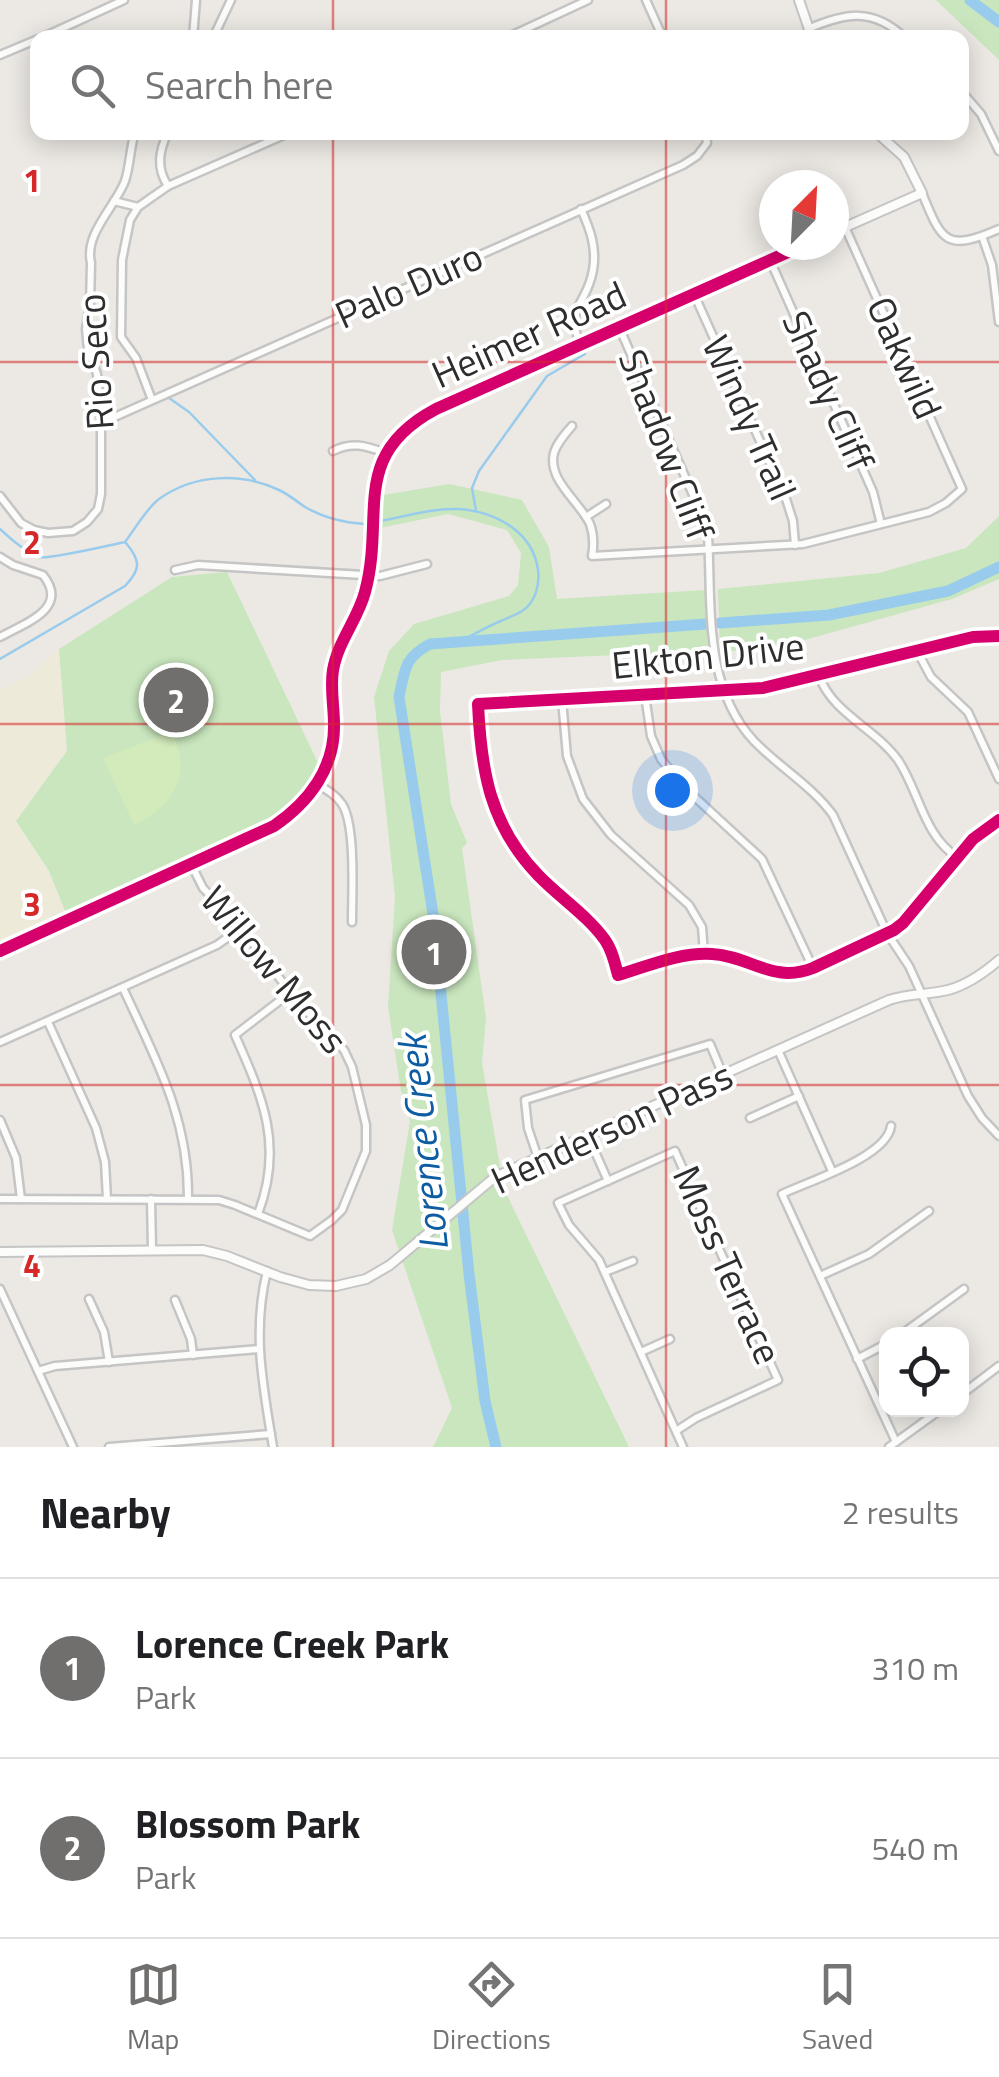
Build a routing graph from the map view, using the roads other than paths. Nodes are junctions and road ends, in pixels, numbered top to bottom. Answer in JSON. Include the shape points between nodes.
{"nodes":[{"id":1,"x":124,"y":0,"type":"edge"},
{"id":2,"x":196,"y":0,"type":"edge"},
{"id":3,"x":231,"y":0,"type":"edge"},
{"id":4,"x":588,"y":0,"type":"edge"},
{"id":5,"x":646,"y":0,"type":"edge"},
{"id":6,"x":798,"y":0,"type":"edge"},
{"id":7,"x":57,"y":30,"type":"edge"},
{"id":8,"x":194,"y":30,"type":"edge"},
{"id":9,"x":217,"y":30,"type":"edge"},
{"id":10,"x":523,"y":30,"type":"edge"},
{"id":11,"x":659,"y":30,"type":"edge"},
{"id":12,"x":809,"y":30,"type":"edge"},
{"id":13,"x":815,"y":30,"type":"edge"},
{"id":14,"x":894,"y":30,"type":"edge"},
{"id":15,"x":30,"y":42,"type":"edge"},
{"id":16,"x":0,"y":56,"type":"edge"},
{"id":17,"x":969,"y":100,"type":"edge"},
{"id":18,"x":132,"y":140,"type":"edge"},
{"id":19,"x":164,"y":140,"type":"edge"},
{"id":20,"x":273,"y":140,"type":"edge"},
{"id":21,"x":705,"y":140,"type":"edge"},
{"id":22,"x":886,"y":140,"type":"edge"},
{"id":23,"x":998,"y":146,"type":"edge"},
{"id":24,"x":168,"y":186,"type":"junction"},
{"id":25,"x":922,"y":193,"type":"junction"},
{"id":26,"x":114,"y":201,"type":"junction"},
{"id":27,"x":138,"y":207,"type":"junction"},
{"id":28,"x":581,"y":209,"type":"junction"},
{"id":29,"x":849,"y":225,"type":"edge"},
{"id":30,"x":999,"y":229,"type":"edge"},
{"id":31,"x":849,"y":236,"type":"edge"},
{"id":32,"x":982,"y":236,"type":"junction"},
{"id":33,"x":770,"y":260,"type":"joint"},
{"id":34,"x":694,"y":294,"type":"junction"},
{"id":35,"x":998,"y":306,"type":"edge"},
{"id":36,"x":986,"y":318,"type":"dead end"},
{"id":37,"x":999,"y":319,"type":"edge"},
{"id":38,"x":620,"y":327,"type":"junction"},
{"id":39,"x":580,"y":345,"type":"junction"},
{"id":40,"x":152,"y":400,"type":"junction"},
{"id":41,"x":101,"y":424,"type":"junction"},
{"id":42,"x":572,"y":426,"type":"dead end"},
{"id":43,"x":332,"y":452,"type":"dead end"},
{"id":44,"x":386,"y":453,"type":"junction"},
{"id":45,"x":0,"y":496,"type":"edge"},
{"id":46,"x":606,"y":504,"type":"dead end"},
{"id":47,"x":586,"y":517,"type":"junction"},
{"id":48,"x":880,"y":524,"type":"junction"},
{"id":49,"x":795,"y":545,"type":"junction"},
{"id":50,"x":709,"y":550,"type":"junction"},
{"id":51,"x":0,"y":557,"type":"edge"},
{"id":52,"x":428,"y":564,"type":"dead end"},
{"id":53,"x":176,"y":570,"type":"dead end"},
{"id":54,"x":369,"y":575,"type":"junction"},
{"id":55,"x":0,"y":636,"type":"edge"},
{"id":56,"x":999,"y":636,"type":"edge"},
{"id":57,"x":917,"y":650,"type":"junction"},
{"id":58,"x":820,"y":676,"type":"junction"},
{"id":59,"x":723,"y":691,"type":"junction"},
{"id":60,"x":645,"y":695,"type":"junction"},
{"id":61,"x":562,"y":700,"type":"junction"},
{"id":62,"x":999,"y":779,"type":"edge"},
{"id":63,"x":317,"y":784,"type":"junction"},
{"id":64,"x":999,"y":820,"type":"edge"},
{"id":65,"x":958,"y":858,"type":"junction"},
{"id":66,"x":191,"y":864,"type":"junction"},
{"id":67,"x":352,"y":922,"type":"dead end"},
{"id":68,"x":241,"y":928,"type":"junction"},
{"id":69,"x":887,"y":934,"type":"junction"},
{"id":70,"x":0,"y":951,"type":"edge"},
{"id":71,"x":704,"y":954,"type":"junction"},
{"id":72,"x":997,"y":966,"type":"edge"},
{"id":73,"x":813,"y":968,"type":"junction"},
{"id":74,"x":123,"y":988,"type":"junction"},
{"id":75,"x":291,"y":992,"type":"junction"},
{"id":76,"x":922,"y":993,"type":"junction"},
{"id":77,"x":48,"y":1022,"type":"junction"},
{"id":78,"x":0,"y":1042,"type":"edge"},
{"id":79,"x":778,"y":1050,"type":"junction"},
{"id":80,"x":723,"y":1075,"type":"junction"},
{"id":81,"x":799,"y":1096,"type":"junction"},
{"id":82,"x":750,"y":1118,"type":"dead end"},
{"id":83,"x":0,"y":1120,"type":"edge"},
{"id":84,"x":892,"y":1126,"type":"dead end"},
{"id":85,"x":588,"y":1136,"type":"junction"},
{"id":86,"x":999,"y":1136,"type":"edge"},
{"id":87,"x":538,"y":1158,"type":"junction"},
{"id":88,"x":832,"y":1171,"type":"junction"},
{"id":89,"x":608,"y":1181,"type":"junction"},
{"id":90,"x":152,"y":1198,"type":"junction"},
{"id":91,"x":0,"y":1199,"type":"edge"},
{"id":92,"x":21,"y":1199,"type":"junction"},
{"id":93,"x":106,"y":1199,"type":"junction"},
{"id":94,"x":188,"y":1200,"type":"junction"},
{"id":95,"x":929,"y":1211,"type":"dead end"},
{"id":96,"x":258,"y":1214,"type":"junction"},
{"id":97,"x":152,"y":1250,"type":"junction"},
{"id":98,"x":0,"y":1252,"type":"edge"},
{"id":99,"x":632,"y":1261,"type":"dead end"},
{"id":100,"x":266,"y":1271,"type":"junction"},
{"id":101,"x":604,"y":1272,"type":"junction"},
{"id":102,"x":820,"y":1276,"type":"junction"},
{"id":103,"x":964,"y":1289,"type":"dead end"},
{"id":104,"x":0,"y":1290,"type":"edge"},
{"id":105,"x":88,"y":1299,"type":"dead end"},
{"id":106,"x":175,"y":1300,"type":"dead end"},
{"id":107,"x":912,"y":1327,"type":"edge"},
{"id":108,"x":670,"y":1339,"type":"dead end"},
{"id":109,"x":879,"y":1347,"type":"edge"},
{"id":110,"x":258,"y":1349,"type":"junction"},
{"id":111,"x":640,"y":1352,"type":"junction"},
{"id":112,"x":193,"y":1355,"type":"junction"},
{"id":113,"x":857,"y":1358,"type":"junction"},
{"id":114,"x":109,"y":1362,"type":"junction"},
{"id":115,"x":999,"y":1366,"type":"edge"},
{"id":116,"x":38,"y":1371,"type":"junction"},
{"id":117,"x":969,"y":1389,"type":"edge"},
{"id":118,"x":930,"y":1417,"type":"edge"},
{"id":119,"x":676,"y":1431,"type":"junction"},
{"id":120,"x":271,"y":1434,"type":"junction"},
{"id":121,"x":176,"y":1444,"type":"edge"},
{"id":122,"x":892,"y":1445,"type":"edge"},
{"id":123,"x":73,"y":1447,"type":"edge"},
{"id":124,"x":109,"y":1447,"type":"edge"},
{"id":125,"x":273,"y":1447,"type":"edge"},
{"id":126,"x":683,"y":1447,"type":"edge"}],
"edges":[{"from":1,"to":7,"type":"street"},
{"from":2,"to":8,"type":"street"},
{"from":3,"to":9,"type":"street"},
{"from":4,"to":10,"type":"street"},
{"from":5,"to":11,"type":"street"},
{"from":6,"to":12,"type":"street"},
{"from":13,"to":14,"type":"street","via":[[834,18],[860,15]]},
{"from":15,"to":16,"type":"street"},
{"from":17,"to":23,"type":"street"},
{"from":18,"to":26,"type":"street","name":"Rio Seco"},
{"from":19,"to":24,"type":"street","via":[[160,165]]},
{"from":20,"to":24,"type":"street"},
{"from":21,"to":28,"type":"street","name":"Palo Duro","via":[[692,160]]},
{"from":22,"to":25,"type":"street"},
{"from":24,"to":27,"type":"street"},
{"from":25,"to":29,"type":"street"},
{"from":25,"to":32,"type":"street","via":[[944,236],[962,242]]},
{"from":26,"to":27,"type":"street"},
{"from":26,"to":41,"type":"street","name":"Rio Seco","via":[[88,253],[87,344]]},
{"from":27,"to":40,"type":"street","name":"Rio Seco","via":[[125,235],[121,330]]},
{"from":28,"to":39,"type":"street","via":[[594,260],[574,318]]},
{"from":28,"to":40,"type":"street","name":"Palo Duro"},
{"from":30,"to":32,"type":"street"},
{"from":31,"to":48,"type":"street","name":"Oakwild","via":[[962,489],[929,512]]},
{"from":32,"to":35,"type":"street"},
{"from":33,"to":34,"type":"street","name":"Heimer Road"},
{"from":33,"to":48,"type":"street","name":"Shady Cliff","via":[[873,492]]},
{"from":34,"to":38,"type":"street","name":"Heimer Road"},
{"from":34,"to":49,"type":"street","name":"Windy Trail","via":[[786,499]]},
{"from":35,"to":37,"type":"street"},
{"from":36,"to":37,"type":"street"},
{"from":38,"to":39,"type":"street","name":"Heimer Road"},
{"from":38,"to":50,"type":"street","name":"Shadow Cliff","via":[[705,522]]},
{"from":39,"to":44,"type":"street","name":"Heimer Road","via":[[436,408]]},
{"from":40,"to":41,"type":"street","name":"Palo Duro"},
{"from":41,"to":45,"type":"street","name":"Rio Seco","via":[[100,499],[95,514],[73,531],[28,528]]},
{"from":42,"to":47,"type":"street","via":[[553,464]]},
{"from":43,"to":44,"type":"street","via":[[358,444]]},
{"from":44,"to":54,"type":"street","via":[[374,493]]},
{"from":46,"to":47,"type":"street"},
{"from":47,"to":50,"type":"street","via":[[592,556]]},
{"from":48,"to":49,"type":"street"},
{"from":49,"to":50,"type":"street"},
{"from":50,"to":59,"type":"street","name":"Shadow Cliff"},
{"from":51,"to":55,"type":"street","via":[[46,578],[52,593],[50,606]]},
{"from":52,"to":54,"type":"street"},
{"from":53,"to":54,"type":"street"},
{"from":54,"to":63,"type":"street","via":[[333,669],[334,733]]},
{"from":56,"to":57,"type":"street","name":"Elkton Drive"},
{"from":57,"to":58,"type":"street","name":"Elkton Drive"},
{"from":57,"to":62,"type":"street","via":[[931,677],[968,712]]},
{"from":58,"to":59,"type":"street","name":"Elkton Drive"},
{"from":58,"to":65,"type":"street","via":[[830,698],[897,759],[938,840]]},
{"from":59,"to":60,"type":"street","name":"Elkton Drive"},
{"from":59,"to":69,"type":"street","name":"Shadow Cliff","via":[[752,739],[833,815]]},
{"from":60,"to":61,"type":"street","name":"Elkton Drive"},
{"from":60,"to":73,"type":"street","via":[[661,759],[762,859]]},
{"from":61,"to":71,"type":"street","via":[[567,756],[583,799],[611,835],[690,905],[702,928]]},
{"from":61,"to":71,"type":"street","name":"Elkton Drive","via":[[478,704],[484,775],[504,830],[535,872],[600,934],[618,976]]},
{"from":63,"to":66,"type":"street","via":[[274,826]]},
{"from":63,"to":67,"type":"street","via":[[341,802],[350,825]]},
{"from":64,"to":65,"type":"street"},
{"from":65,"to":69,"type":"street"},
{"from":66,"to":68,"type":"street","name":"Willow Moss","via":[[203,888]]},
{"from":66,"to":70,"type":"street"},
{"from":68,"to":74,"type":"street"},
{"from":68,"to":75,"type":"street","name":"Willow Moss"},
{"from":69,"to":73,"type":"street"},
{"from":69,"to":76,"type":"street","name":"Shadow Cliff"},
{"from":71,"to":73,"type":"street","via":[[779,973]]},
{"from":72,"to":76,"type":"street","name":"Henderson Pass","via":[[957,987]]},
{"from":74,"to":77,"type":"street"},
{"from":74,"to":94,"type":"street","via":[[180,1124]]},
{"from":75,"to":96,"type":"street","via":[[235,1036],[268,1126],[268,1182]]},
{"from":75,"to":96,"type":"street","name":"Willow Moss","via":[[347,1055],[366,1124],[366,1151],[346,1202],[310,1236]]},
{"from":76,"to":79,"type":"street","name":"Henderson Pass","via":[[889,1000]]},
{"from":76,"to":86,"type":"street","name":"Shadow Cliff","via":[[974,1107]]},
{"from":77,"to":78,"type":"street"},
{"from":77,"to":93,"type":"street","via":[[96,1128]]},
{"from":79,"to":80,"type":"street","name":"Henderson Pass"},
{"from":79,"to":81,"type":"street"},
{"from":80,"to":85,"type":"street","name":"Henderson Pass"},
{"from":80,"to":87,"type":"street","via":[[710,1044],[525,1100]]},
{"from":81,"to":82,"type":"street"},
{"from":81,"to":88,"type":"street"},
{"from":83,"to":92,"type":"street","via":[[19,1168]]},
{"from":84,"to":88,"type":"street","via":[[866,1155]]},
{"from":85,"to":87,"type":"street","name":"Henderson Pass"},
{"from":85,"to":89,"type":"street"},
{"from":87,"to":100,"type":"street","name":"Henderson Pass","via":[[490,1180],[379,1273],[346,1284],[309,1285]]},
{"from":88,"to":102,"type":"street","via":[[782,1194]]},
{"from":89,"to":101,"type":"street","via":[[558,1203]]},
{"from":89,"to":119,"type":"street","name":"Moss Terrace","via":[[675,1151],[778,1380]]},
{"from":90,"to":93,"type":"street"},
{"from":90,"to":94,"type":"street"},
{"from":90,"to":97,"type":"street"},
{"from":91,"to":92,"type":"street"},
{"from":92,"to":93,"type":"street"},
{"from":94,"to":96,"type":"street","via":[[225,1201]]},
{"from":95,"to":102,"type":"street","via":[[869,1254]]},
{"from":97,"to":98,"type":"street","name":"Henderson Pass"},
{"from":97,"to":100,"type":"street","name":"Henderson Pass","via":[[215,1252]]},
{"from":99,"to":101,"type":"street"},
{"from":100,"to":110,"type":"street"},
{"from":101,"to":111,"type":"street"},
{"from":102,"to":113,"type":"street"},
{"from":103,"to":107,"type":"street"},
{"from":104,"to":116,"type":"street"},
{"from":105,"to":114,"type":"street"},
{"from":106,"to":112,"type":"street"},
{"from":108,"to":111,"type":"street"},
{"from":109,"to":113,"type":"street"},
{"from":110,"to":112,"type":"street"},
{"from":110,"to":120,"type":"street"},
{"from":111,"to":119,"type":"street"},
{"from":112,"to":114,"type":"street"},
{"from":113,"to":122,"type":"street"},
{"from":114,"to":116,"type":"street"},
{"from":115,"to":117,"type":"street"},
{"from":116,"to":123,"type":"street"},
{"from":118,"to":122,"type":"street"},
{"from":119,"to":126,"type":"street"},
{"from":120,"to":121,"type":"street"},
{"from":120,"to":125,"type":"street"},
{"from":121,"to":124,"type":"street"}]}
